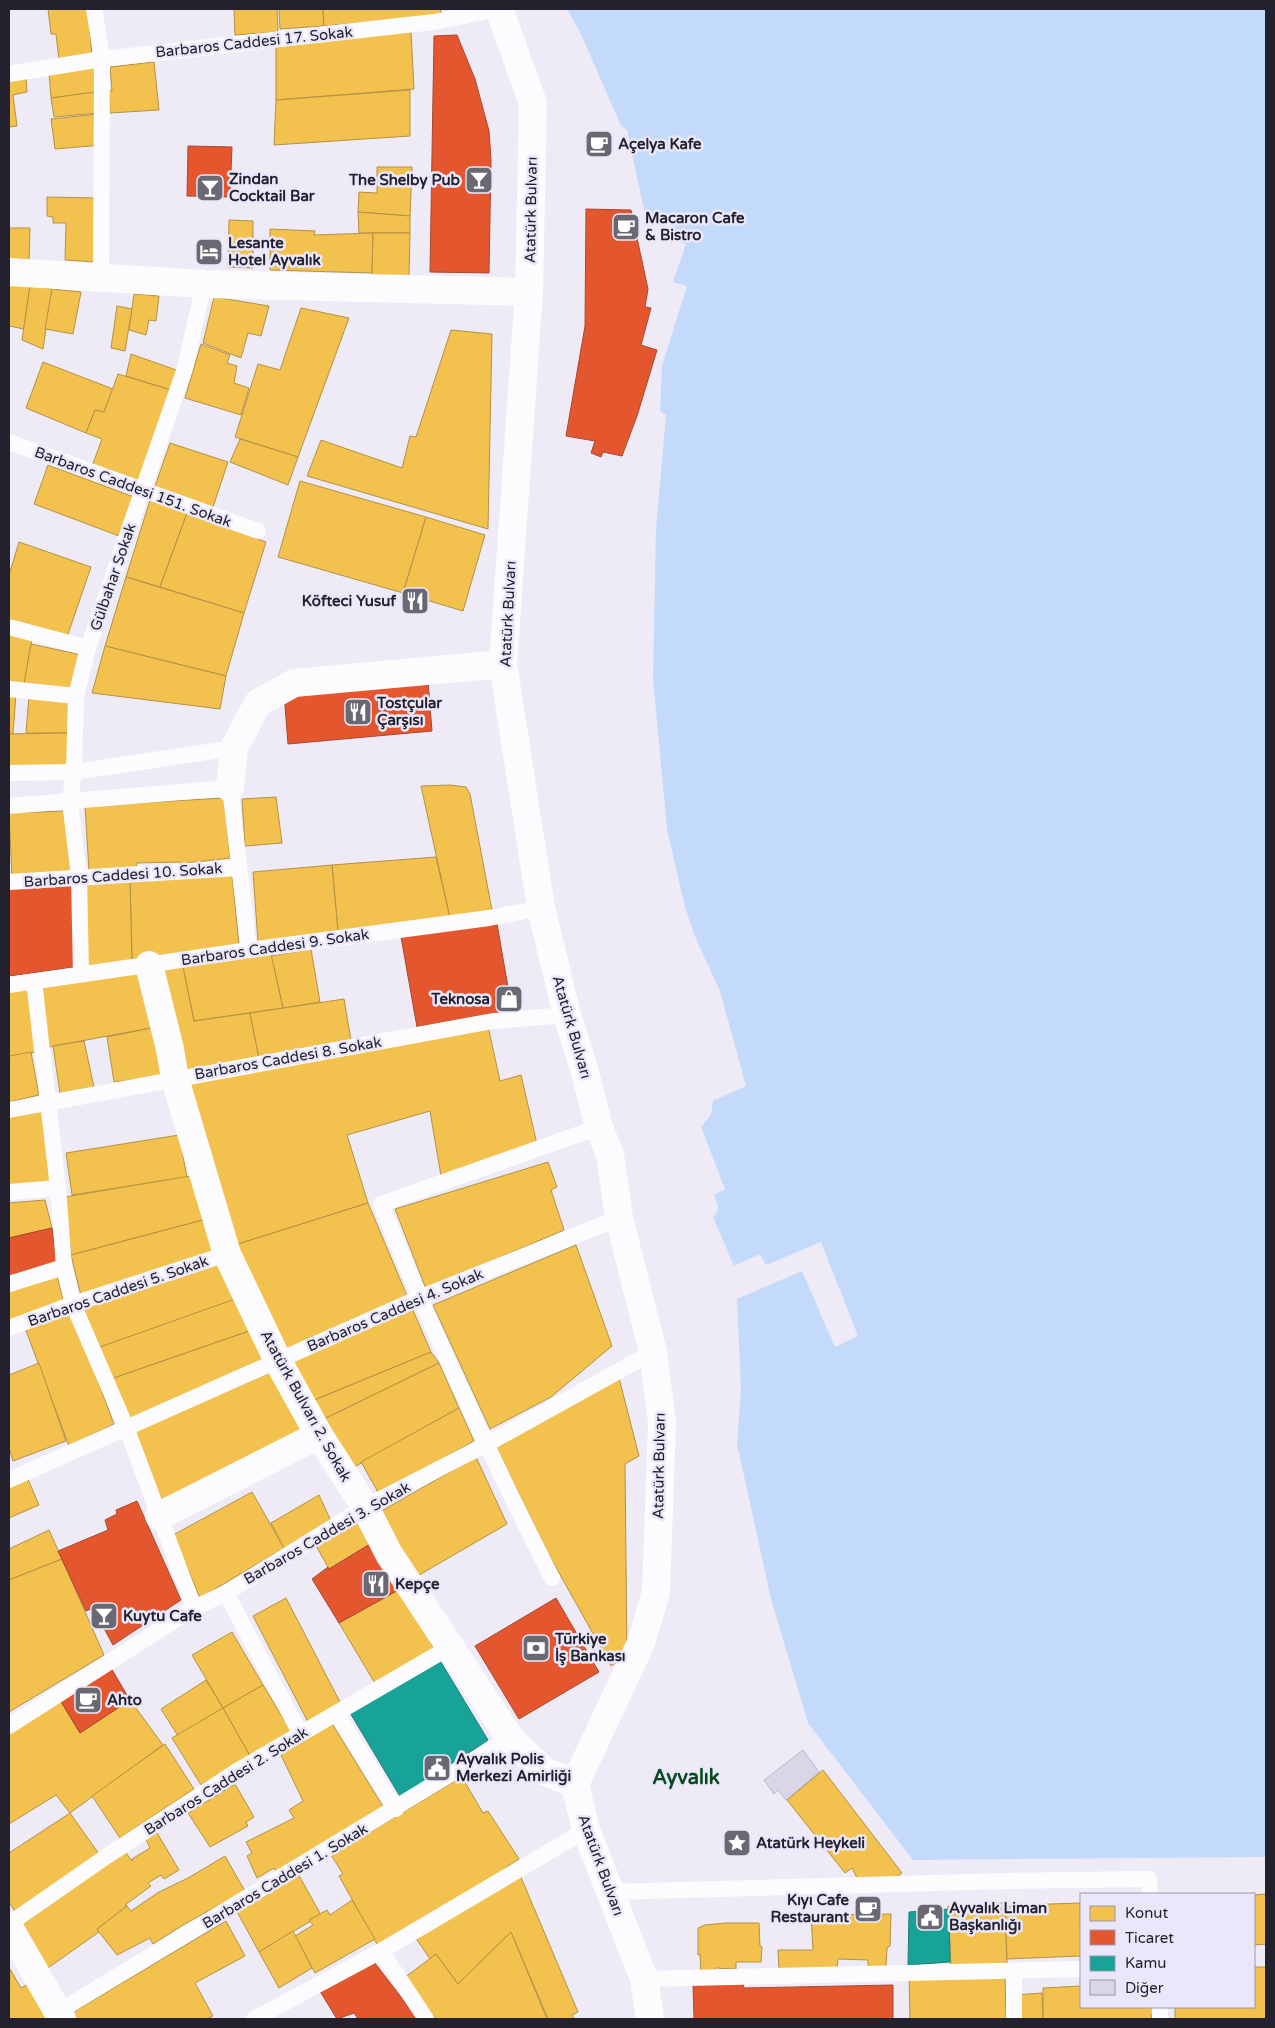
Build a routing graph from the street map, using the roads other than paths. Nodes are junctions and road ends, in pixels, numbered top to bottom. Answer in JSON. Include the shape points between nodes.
{"nodes":[{"id":1,"x":94,"y":9,"type":"edge"},
{"id":2,"x":499,"y":9,"type":"edge"},
{"id":3,"x":102,"y":59,"type":"junction"},
{"id":4,"x":9,"y":74,"type":"edge"},
{"id":5,"x":9,"y":272,"type":"edge"},
{"id":6,"x":101,"y":277,"type":"junction"},
{"id":7,"x":204,"y":284,"type":"junction"},
{"id":8,"x":529,"y":292,"type":"junction"},
{"id":9,"x":9,"y":442,"type":"edge"},
{"id":10,"x":143,"y":491,"type":"junction"},
{"id":11,"x":258,"y":531,"type":"dead end"},
{"id":12,"x":9,"y":627,"type":"edge"},
{"id":13,"x":88,"y":648,"type":"junction"},
{"id":14,"x":503,"y":664,"type":"junction"},
{"id":15,"x":9,"y":689,"type":"edge"},
{"id":16,"x":76,"y":696,"type":"junction"},
{"id":17,"x":234,"y":748,"type":"junction"},
{"id":18,"x":74,"y":772,"type":"junction"},
{"id":19,"x":9,"y":773,"type":"edge"},
{"id":20,"x":230,"y":788,"type":"junction"},
{"id":21,"x":70,"y":801,"type":"junction"},
{"id":22,"x":9,"y":806,"type":"edge"},
{"id":23,"x":238,"y":868,"type":"junction"},
{"id":24,"x":79,"y":877,"type":"junction"},
{"id":25,"x":9,"y":882,"type":"edge"},
{"id":26,"x":541,"y":908,"type":"junction"},
{"id":27,"x":249,"y":950,"type":"junction"},
{"id":28,"x":149,"y":965,"type":"junction"},
{"id":29,"x":81,"y":974,"type":"junction"},
{"id":30,"x":34,"y":981,"type":"junction"},
{"id":31,"x":9,"y":985,"type":"edge"},
{"id":32,"x":567,"y":1015,"type":"junction"},
{"id":33,"x":175,"y":1079,"type":"junction"},
{"id":34,"x":48,"y":1101,"type":"junction"},
{"id":35,"x":9,"y":1110,"type":"edge"},
{"id":36,"x":599,"y":1127,"type":"junction"},
{"id":37,"x":58,"y":1188,"type":"junction"},
{"id":38,"x":9,"y":1192,"type":"edge"},
{"id":39,"x":619,"y":1218,"type":"junction"},
{"id":40,"x":227,"y":1254,"type":"junction"},
{"id":41,"x":64,"y":1267,"type":"junction"},
{"id":42,"x":9,"y":1284,"type":"edge"},
{"id":43,"x":418,"y":1298,"type":"junction"},
{"id":44,"x":73,"y":1304,"type":"junction"},
{"id":45,"x":9,"y":1328,"type":"edge"},
{"id":46,"x":654,"y":1352,"type":"junction"},
{"id":47,"x":278,"y":1361,"type":"junction"},
{"id":48,"x":126,"y":1427,"type":"junction"},
{"id":49,"x":319,"y":1436,"type":"junction"},
{"id":50,"x":485,"y":1445,"type":"junction"},
{"id":51,"x":9,"y":1480,"type":"edge"},
{"id":52,"x":365,"y":1507,"type":"junction"},
{"id":53,"x":159,"y":1516,"type":"junction"},
{"id":54,"x":552,"y":1578,"type":"dead end"},
{"id":55,"x":226,"y":1593,"type":"junction"},
{"id":56,"x":194,"y":1608,"type":"junction"},
{"id":57,"x":450,"y":1647,"type":"junction"},
{"id":58,"x":336,"y":1714,"type":"junction"},
{"id":59,"x":9,"y":1726,"type":"edge"},
{"id":60,"x":300,"y":1733,"type":"junction"},
{"id":61,"x":510,"y":1738,"type":"junction"},
{"id":62,"x":575,"y":1784,"type":"junction"},
{"id":63,"x":396,"y":1809,"type":"junction"},
{"id":64,"x":586,"y":1830,"type":"junction"},
{"id":65,"x":611,"y":1892,"type":"junction"},
{"id":66,"x":1150,"y":1893,"type":"edge"},
{"id":67,"x":12,"y":1940,"type":"edge"},
{"id":68,"x":381,"y":1951,"type":"junction"},
{"id":69,"x":1080,"y":1969,"type":"edge"},
{"id":70,"x":1014,"y":1971,"type":"junction"},
{"id":71,"x":644,"y":1979,"type":"junction"},
{"id":72,"x":60,"y":2015,"type":"edge"},
{"id":73,"x":254,"y":2019,"type":"edge"},
{"id":74,"x":426,"y":2019,"type":"edge"},
{"id":75,"x":650,"y":2019,"type":"edge"},
{"id":76,"x":1014,"y":2019,"type":"edge"}],
"edges":[{"from":1,"to":3,"type":"lane"},
{"from":2,"to":3,"type":"lane","name":"Barbaros Caddesi 17. Sokak","via":[[434,22]]},
{"from":2,"to":8,"type":"street","name":"Atatürk Bulvarı","via":[[534,103]]},
{"from":3,"to":4,"type":"lane","name":"Barbaros Caddesi 17. Sokak"},
{"from":3,"to":6,"type":"lane"},
{"from":5,"to":6,"type":"street"},
{"from":6,"to":7,"type":"street"},
{"from":7,"to":8,"type":"street"},
{"from":7,"to":10,"type":"lane","name":"Gülbahar Sokak","via":[[185,368]]},
{"from":8,"to":14,"type":"street","name":"Atatürk Bulvarı"},
{"from":9,"to":10,"type":"lane","name":"Barbaros Caddesi 151. Sokak"},
{"from":10,"to":11,"type":"lane","name":"Barbaros Caddesi 151. Sokak"},
{"from":10,"to":13,"type":"lane","name":"Gülbahar Sokak"},
{"from":12,"to":13,"type":"lane"},
{"from":13,"to":16,"type":"lane","name":"Gülbahar Sokak"},
{"from":14,"to":17,"type":"street","via":[[294,682],[258,703]]},
{"from":14,"to":26,"type":"street","name":"Atatürk Bulvarı"},
{"from":15,"to":16,"type":"lane"},
{"from":16,"to":18,"type":"lane","name":"Gülbahar Sokak"},
{"from":17,"to":18,"type":"lane"},
{"from":17,"to":20,"type":"street"},
{"from":18,"to":19,"type":"lane"},
{"from":18,"to":21,"type":"lane","name":"Gülbahar Sokak"},
{"from":20,"to":21,"type":"lane"},
{"from":20,"to":23,"type":"lane"},
{"from":21,"to":22,"type":"lane"},
{"from":21,"to":24,"type":"lane","name":"Gülbahar Sokak"},
{"from":23,"to":24,"type":"lane","name":"Barbaros Caddesi 10. Sokak"},
{"from":23,"to":27,"type":"lane"},
{"from":24,"to":25,"type":"lane","name":"Barbaros Caddesi 10. Sokak"},
{"from":24,"to":29,"type":"lane","name":"Gülbahar Sokak"},
{"from":26,"to":27,"type":"lane","name":"Barbaros Caddesi 9. Sokak","via":[[490,918]]},
{"from":26,"to":32,"type":"street","name":"Atatürk Bulvarı"},
{"from":27,"to":28,"type":"lane","name":"Barbaros Caddesi 9. Sokak"},
{"from":28,"to":29,"type":"lane","name":"Barbaros Caddesi 9. Sokak"},
{"from":28,"to":33,"type":"street","name":"Atatürk Bulvarı 2. Sokak"},
{"from":29,"to":30,"type":"lane","name":"Barbaros Caddesi 9. Sokak"},
{"from":30,"to":31,"type":"lane","name":"Barbaros Caddesi 9. Sokak"},
{"from":30,"to":34,"type":"lane"},
{"from":32,"to":33,"type":"lane","name":"Barbaros Caddesi 8. Sokak","via":[[494,1021]]},
{"from":32,"to":36,"type":"street","name":"Atatürk Bulvarı"},
{"from":33,"to":34,"type":"lane","name":"Barbaros Caddesi 8. Sokak"},
{"from":33,"to":40,"type":"street","name":"Atatürk Bulvarı 2. Sokak"},
{"from":34,"to":35,"type":"lane","name":"Barbaros Caddesi 8. Sokak"},
{"from":34,"to":37,"type":"lane"},
{"from":36,"to":39,"type":"street","name":"Atatürk Bulvarı","via":[[610,1155]]},
{"from":36,"to":43,"type":"lane","via":[[381,1204]]},
{"from":37,"to":38,"type":"lane"},
{"from":37,"to":41,"type":"lane"},
{"from":39,"to":43,"type":"lane","name":"Barbaros Caddesi 4. Sokak"},
{"from":39,"to":46,"type":"street","name":"Atatürk Bulvarı"},
{"from":40,"to":44,"type":"lane","name":"Barbaros Caddesi 5. Sokak"},
{"from":40,"to":47,"type":"street","name":"Atatürk Bulvarı 2. Sokak"},
{"from":41,"to":42,"type":"lane"},
{"from":41,"to":44,"type":"lane"},
{"from":43,"to":47,"type":"lane","name":"Barbaros Caddesi 4. Sokak"},
{"from":43,"to":50,"type":"lane"},
{"from":44,"to":45,"type":"lane","name":"Barbaros Caddesi 5. Sokak"},
{"from":44,"to":48,"type":"lane"},
{"from":46,"to":50,"type":"lane","name":"Barbaros Caddesi 3. Sokak"},
{"from":46,"to":62,"type":"street","name":"Atatürk Bulvarı","via":[[662,1423],[656,1592],[641,1643]]},
{"from":47,"to":48,"type":"lane","name":"Barbaros Caddesi 4. Sokak"},
{"from":47,"to":49,"type":"street","name":"Atatürk Bulvarı 2. Sokak"},
{"from":48,"to":51,"type":"lane","name":"Barbaros Caddesi 4. Sokak"},
{"from":48,"to":53,"type":"lane"},
{"from":49,"to":52,"type":"street","name":"Atatürk Bulvarı 2. Sokak"},
{"from":49,"to":53,"type":"street"},
{"from":50,"to":52,"type":"lane","name":"Barbaros Caddesi 3. Sokak"},
{"from":50,"to":54,"type":"lane"},
{"from":52,"to":55,"type":"lane","name":"Barbaros Caddesi 3. Sokak"},
{"from":52,"to":57,"type":"street","name":"Atatürk Bulvarı 2. Sokak","via":[[389,1554]]},
{"from":53,"to":56,"type":"lane"},
{"from":55,"to":56,"type":"lane","name":"Barbaros Caddesi 3. Sokak"},
{"from":55,"to":60,"type":"lane"},
{"from":56,"to":59,"type":"lane","name":"Barbaros Caddesi 3. Sokak"},
{"from":57,"to":58,"type":"lane","name":"Barbaros Caddesi 2. Sokak"},
{"from":57,"to":61,"type":"street","name":"Atatürk Bulvarı 2. Sokak"},
{"from":58,"to":60,"type":"lane","name":"Barbaros Caddesi 2. Sokak"},
{"from":58,"to":63,"type":"lane"},
{"from":60,"to":67,"type":"lane","name":"Barbaros Caddesi 2. Sokak","via":[[107,1856]]},
{"from":61,"to":62,"type":"street","name":"Atatürk Bulvarı 2. Sokak","via":[[544,1771]]},
{"from":61,"to":63,"type":"lane","name":"Barbaros Caddesi 1. Sokak"},
{"from":62,"to":64,"type":"street","name":"Atatürk Bulvarı"},
{"from":63,"to":72,"type":"lane","name":"Barbaros Caddesi 1. Sokak"},
{"from":64,"to":65,"type":"street","name":"Atatürk Bulvarı"},
{"from":64,"to":68,"type":"lane"},
{"from":65,"to":66,"type":"lane","via":[[1149,1879]]},
{"from":65,"to":71,"type":"street","name":"Atatürk Bulvarı"},
{"from":67,"to":72,"type":"street"},
{"from":68,"to":73,"type":"lane"},
{"from":68,"to":74,"type":"lane"},
{"from":69,"to":70,"type":"lane"},
{"from":70,"to":71,"type":"lane"},
{"from":70,"to":76,"type":"lane"},
{"from":71,"to":75,"type":"street","name":"Atatürk Bulvarı"}]}
